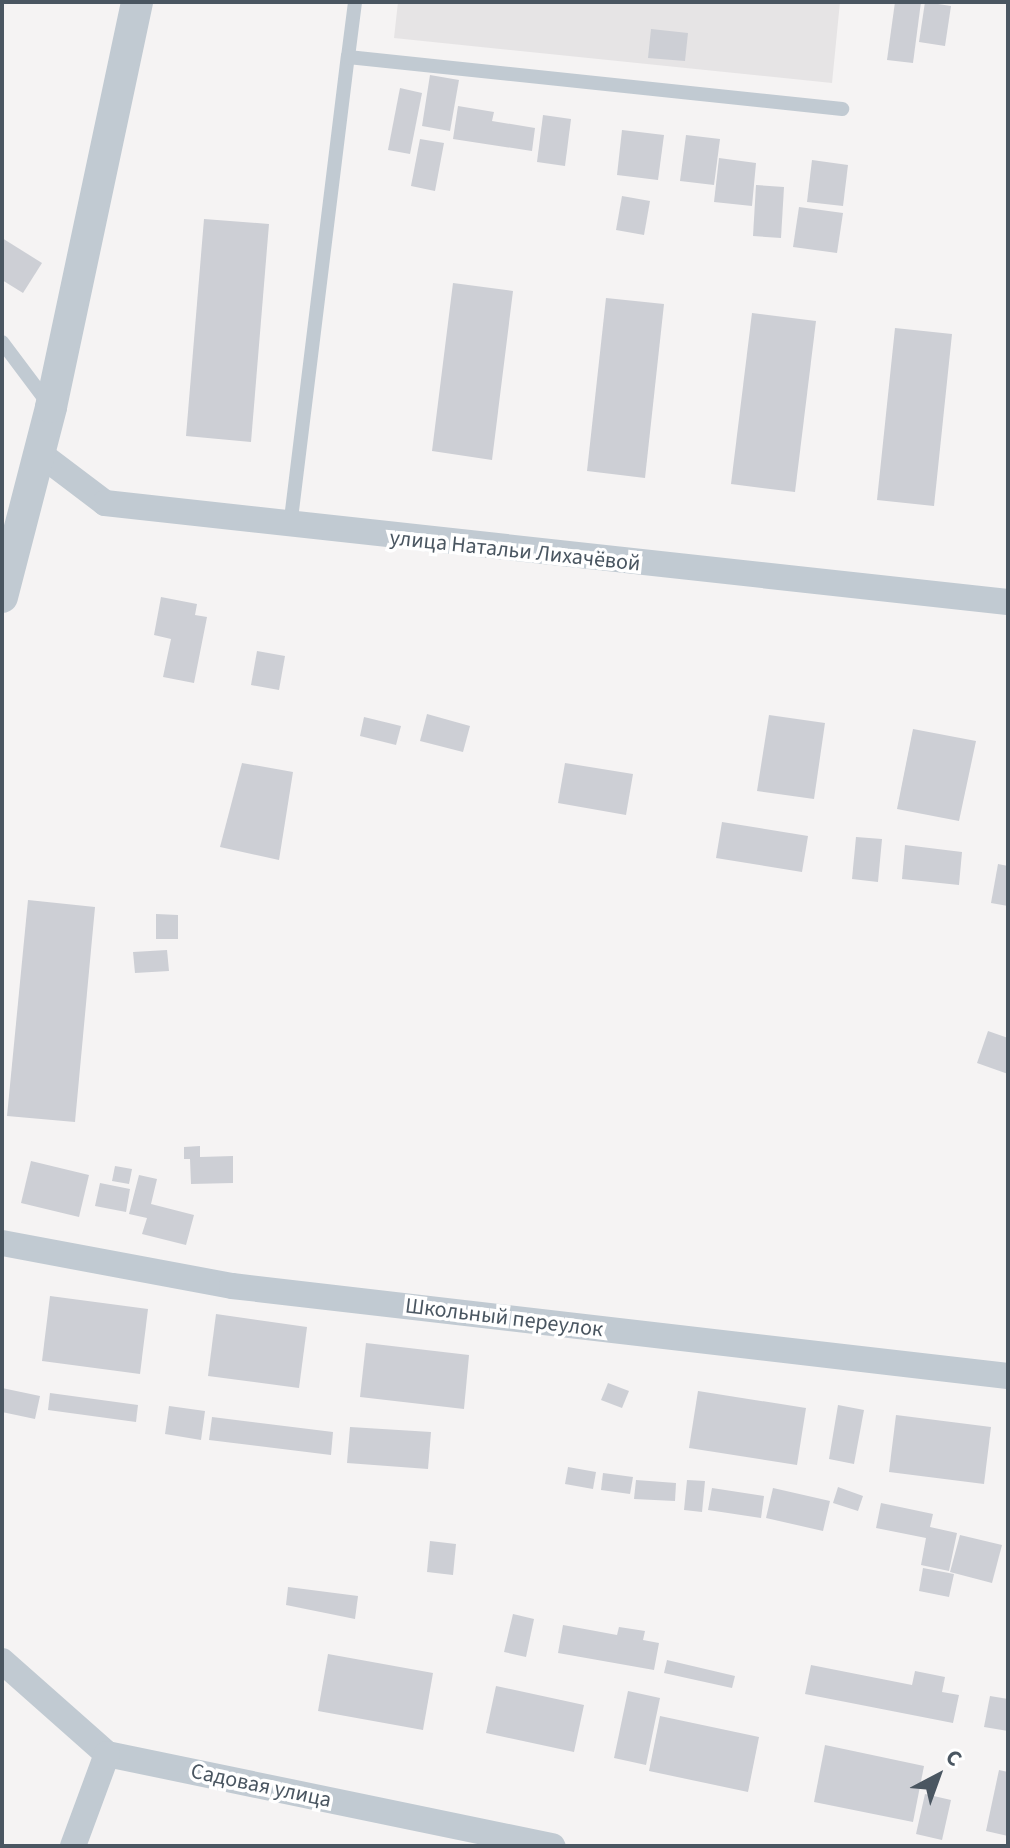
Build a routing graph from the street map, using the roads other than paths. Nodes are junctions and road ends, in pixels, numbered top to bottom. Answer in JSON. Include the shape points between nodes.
{"nodes":[{"id":1,"x":137,"y":2,"type":"edge"},
{"id":2,"x":355,"y":2,"type":"edge"},
{"id":3,"x":348,"y":57,"type":"junction"},
{"id":4,"x":842,"y":109,"type":"dead end"},
{"id":5,"x":2,"y":342,"type":"edge"},
{"id":6,"x":51,"y":407,"type":"junction"},
{"id":7,"x":39,"y":453,"type":"junction"},
{"id":8,"x":289,"y":527,"type":"junction"},
{"id":9,"x":2,"y":597,"type":"edge"},
{"id":10,"x":1008,"y":602,"type":"edge"},
{"id":11,"x":2,"y":1243,"type":"edge"},
{"id":12,"x":1008,"y":1376,"type":"edge"},
{"id":13,"x":2,"y":1661,"type":"edge"},
{"id":14,"x":107,"y":1754,"type":"junction"},
{"id":15,"x":73,"y":1846,"type":"edge"},
{"id":16,"x":553,"y":1846,"type":"edge"}],
"edges":[{"from":1,"to":6,"type":"street"},
{"from":2,"to":3,"type":"lane"},
{"from":3,"to":4,"type":"lane"},
{"from":3,"to":8,"type":"lane"},
{"from":5,"to":6,"type":"lane"},
{"from":6,"to":7,"type":"street"},
{"from":7,"to":8,"type":"street","name":"улица Натальи Лихачёвой","via":[[105,503]]},
{"from":7,"to":9,"type":"street"},
{"from":8,"to":10,"type":"street","name":"улица Натальи Лихачёвой"},
{"from":11,"to":12,"type":"street","name":"Школьный переулок","via":[[232,1286]]},
{"from":13,"to":14,"type":"street","name":"Садовая улица"},
{"from":14,"to":15,"type":"street"},
{"from":14,"to":16,"type":"street","name":"Садовая улица"}]}
